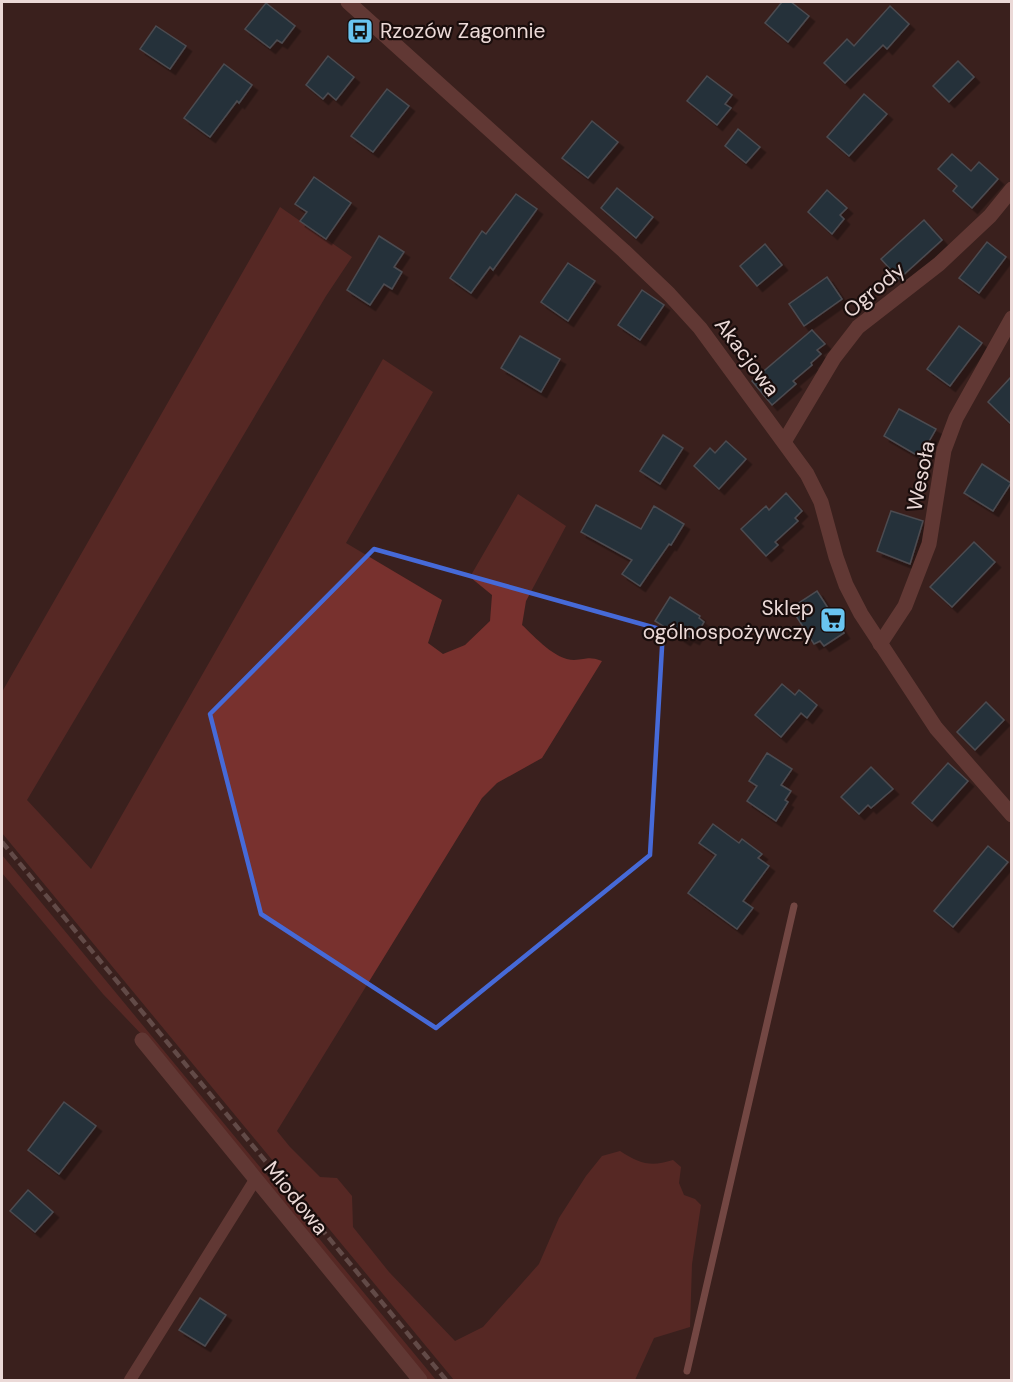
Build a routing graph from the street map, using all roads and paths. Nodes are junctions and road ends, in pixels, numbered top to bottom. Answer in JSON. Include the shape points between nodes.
{"nodes":[{"id":1,"x":348,"y":2,"type":"edge"},
{"id":2,"x":1011,"y":189,"type":"edge"},
{"id":3,"x":1011,"y":318,"type":"edge"},
{"id":4,"x":784,"y":441,"type":"junction"},
{"id":5,"x":879,"y":644,"type":"junction"},
{"id":6,"x":1011,"y":815,"type":"edge"},
{"id":7,"x":142,"y":1040,"type":"dead end"},
{"id":8,"x":255,"y":1180,"type":"junction"},
{"id":9,"x":130,"y":1380,"type":"edge"},
{"id":10,"x":420,"y":1380,"type":"edge"}],
"edges":[{"from":1,"to":4,"type":"street","name":"Akacjowa","via":[[669,294],[700,328]]},
{"from":2,"to":4,"type":"street","name":"Ogrody","via":[[990,216],[939,264],[858,327],[834,358]]},
{"from":3,"to":5,"type":"street","name":"Wesoła","via":[[956,418],[944,450],[929,544],[905,606]]},
{"from":4,"to":5,"type":"street","name":"Akacjowa","via":[[821,502],[846,585]]},
{"from":5,"to":6,"type":"street","name":"Akacjowa","via":[[936,728]]},
{"from":7,"to":8,"type":"street","name":"Miodowa"},
{"from":8,"to":9,"type":"lane"},
{"from":8,"to":10,"type":"street","name":"Miodowa"}]}
